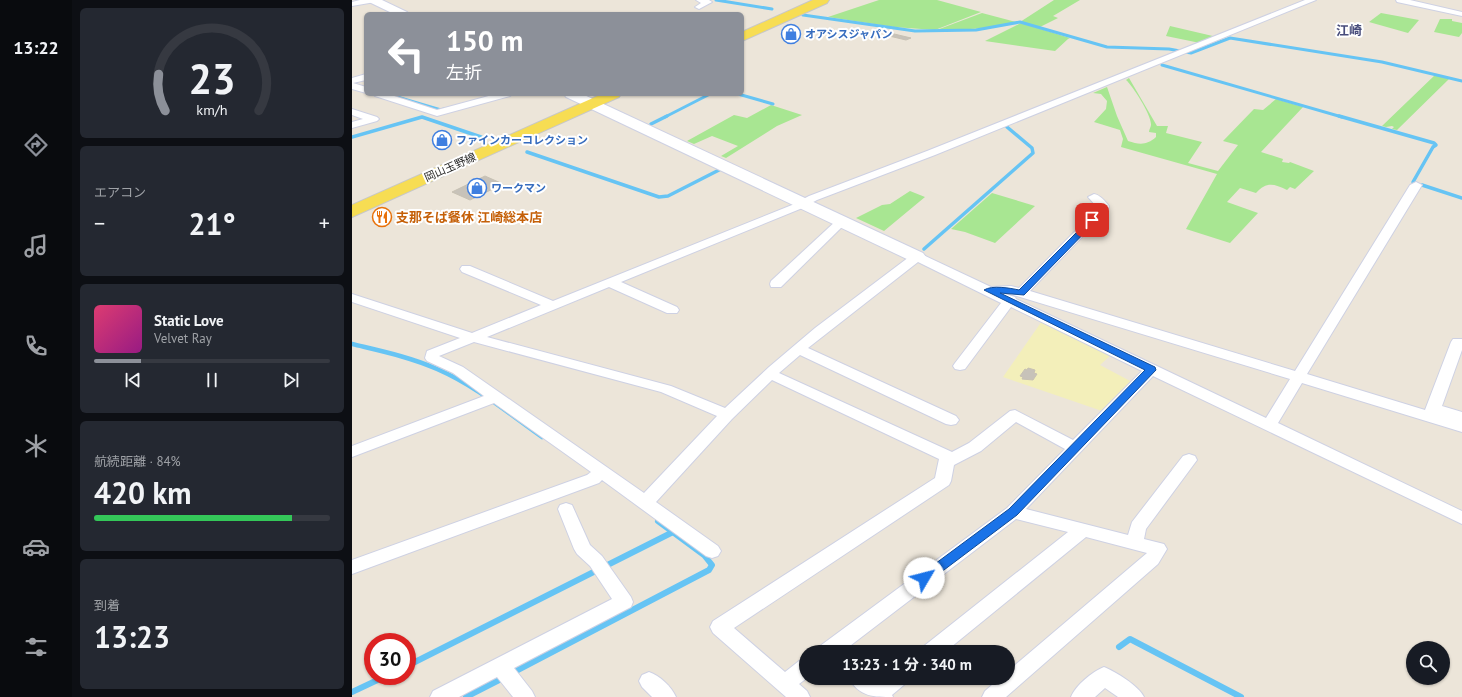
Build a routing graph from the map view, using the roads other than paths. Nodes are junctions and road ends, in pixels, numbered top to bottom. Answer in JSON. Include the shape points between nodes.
{"nodes":[{"id":1,"x":358,"y":0,"type":"edge"},
{"id":2,"x":373,"y":0,"type":"edge"},
{"id":3,"x":806,"y":0,"type":"edge"},
{"id":4,"x":823,"y":0,"type":"edge"},
{"id":5,"x":1312,"y":0,"type":"edge"},
{"id":6,"x":1400,"y":0,"type":"edge"},
{"id":7,"x":352,"y":3,"type":"edge"},
{"id":8,"x":398,"y":12,"type":"edge"},
{"id":9,"x":1462,"y":14,"type":"edge"},
{"id":10,"x":744,"y":27,"type":"edge"},
{"id":11,"x":744,"y":36,"type":"edge"},
{"id":12,"x":364,"y":78,"type":"edge"},
{"id":13,"x":352,"y":81,"type":"edge"},
{"id":14,"x":352,"y":86,"type":"edge"},
{"id":15,"x":364,"y":89,"type":"edge"},
{"id":16,"x":384,"y":96,"type":"edge"},
{"id":17,"x":501,"y":96,"type":"edge"},
{"id":18,"x":600,"y":96,"type":"edge"},
{"id":19,"x":585,"y":98,"type":"edge"},
{"id":20,"x":352,"y":112,"type":"edge"},
{"id":21,"x":352,"y":125,"type":"edge"},
{"id":22,"x":1416,"y":185,"type":"dead end"},
{"id":23,"x":1094,"y":197,"type":"dead end"},
{"id":24,"x":352,"y":202,"type":"edge"},
{"id":25,"x":803,"y":203,"type":"junction"},
{"id":26,"x":352,"y":212,"type":"edge"},
{"id":27,"x":842,"y":221,"type":"junction"},
{"id":28,"x":917,"y":257,"type":"junction"},
{"id":29,"x":466,"y":269,"type":"dead end"},
{"id":30,"x":609,"y":282,"type":"junction"},
{"id":31,"x":776,"y":284,"type":"dead end"},
{"id":32,"x":1015,"y":297,"type":"junction"},
{"id":33,"x":352,"y":298,"type":"edge"},
{"id":34,"x":552,"y":305,"type":"junction"},
{"id":35,"x":672,"y":310,"type":"dead end"},
{"id":36,"x":471,"y":337,"type":"junction"},
{"id":37,"x":1458,"y":342,"type":"dead end"},
{"id":38,"x":799,"y":349,"type":"junction"},
{"id":39,"x":960,"y":366,"type":"dead end"},
{"id":40,"x":1151,"y":370,"type":"junction"},
{"id":41,"x":770,"y":374,"type":"junction"},
{"id":42,"x":1298,"y":377,"type":"junction"},
{"id":43,"x":490,"y":400,"type":"junction"},
{"id":44,"x":1431,"y":413,"type":"junction"},
{"id":45,"x":727,"y":415,"type":"junction"},
{"id":46,"x":1462,"y":417,"type":"edge"},
{"id":47,"x":951,"y":420,"type":"dead end"},
{"id":48,"x":1269,"y":425,"type":"junction"},
{"id":49,"x":1462,"y":427,"type":"edge"},
{"id":50,"x":1075,"y":448,"type":"junction"},
{"id":51,"x":352,"y":452,"type":"edge"},
{"id":52,"x":1190,"y":460,"type":"dead end"},
{"id":53,"x":946,"y":462,"type":"junction"},
{"id":54,"x":598,"y":475,"type":"junction"},
{"id":55,"x":645,"y":503,"type":"junction"},
{"id":56,"x":566,"y":509,"type":"dead end"},
{"id":57,"x":1013,"y":512,"type":"junction"},
{"id":58,"x":1462,"y":518,"type":"edge"},
{"id":59,"x":1084,"y":529,"type":"junction"},
{"id":60,"x":1135,"y":542,"type":"junction"},
{"id":61,"x":712,"y":551,"type":"dead end"},
{"id":62,"x":352,"y":567,"type":"edge"},
{"id":63,"x":836,"y":645,"type":"edge"},
{"id":64,"x":940,"y":645,"type":"edge"},
{"id":65,"x":506,"y":672,"type":"junction"},
{"id":66,"x":650,"y":681,"type":"dead end"},
{"id":67,"x":868,"y":685,"type":"edge"},
{"id":68,"x":891,"y":685,"type":"edge"},
{"id":69,"x":796,"y":693,"type":"edge"},
{"id":70,"x":881,"y":695,"type":"edge"},
{"id":71,"x":440,"y":697,"type":"edge"},
{"id":72,"x":525,"y":697,"type":"edge"},
{"id":73,"x":666,"y":697,"type":"edge"},
{"id":74,"x":992,"y":697,"type":"edge"},
{"id":75,"x":1081,"y":697,"type":"edge"},
{"id":76,"x":1134,"y":697,"type":"edge"}],
"edges":[{"from":1,"to":7,"type":"street"},
{"from":2,"to":7,"type":"street"},
{"from":2,"to":8,"type":"street"},
{"from":3,"to":10,"type":"main road"},
{"from":4,"to":11,"type":"main road"},
{"from":5,"to":25,"type":"street"},
{"from":6,"to":9,"type":"street"},
{"from":12,"to":13,"type":"street"},
{"from":14,"to":15,"type":"street"},
{"from":16,"to":17,"type":"street","via":[[437,113]]},
{"from":18,"to":19,"type":"main road","name":"岡山玉野線"},
{"from":19,"to":24,"type":"main road","name":"岡山玉野線"},
{"from":19,"to":25,"type":"street"},
{"from":19,"to":26,"type":"main road","name":"岡山玉野線"},
{"from":20,"to":21,"type":"street","via":[[374,119]]},
{"from":22,"to":42,"type":"street"},
{"from":23,"to":32,"type":"street","via":[[1103,206],[1102,210]]},
{"from":25,"to":27,"type":"street"},
{"from":25,"to":30,"type":"street"},
{"from":27,"to":28,"type":"street"},
{"from":27,"to":31,"type":"street"},
{"from":28,"to":32,"type":"street","via":[[989,290],[1011,290]]},
{"from":28,"to":38,"type":"street"},
{"from":29,"to":34,"type":"street"},
{"from":30,"to":34,"type":"street"},
{"from":30,"to":35,"type":"street"},
{"from":32,"to":39,"type":"street"},
{"from":32,"to":40,"type":"street"},
{"from":32,"to":42,"type":"street"},
{"from":33,"to":36,"type":"street"},
{"from":34,"to":36,"type":"street"},
{"from":36,"to":43,"type":"street","via":[[432,354],[432,358],[458,370]]},
{"from":36,"to":45,"type":"street","via":[[666,389]]},
{"from":37,"to":44,"type":"street"},
{"from":38,"to":41,"type":"street"},
{"from":38,"to":47,"type":"street"},
{"from":40,"to":48,"type":"street"},
{"from":40,"to":50,"type":"street"},
{"from":41,"to":45,"type":"street"},
{"from":41,"to":53,"type":"street","via":[[947,456]]},
{"from":42,"to":44,"type":"street"},
{"from":42,"to":48,"type":"street"},
{"from":43,"to":51,"type":"street"},
{"from":43,"to":54,"type":"street","via":[[544,430]]},
{"from":44,"to":46,"type":"street"},
{"from":44,"to":49,"type":"street"},
{"from":45,"to":55,"type":"street"},
{"from":48,"to":58,"type":"street"},
{"from":50,"to":53,"type":"street","via":[[1015,415],[975,447]]},
{"from":50,"to":57,"type":"street"},
{"from":52,"to":60,"type":"street","via":[[1138,527]]},
{"from":53,"to":69,"type":"street","via":[[943,481],[720,627]]},
{"from":54,"to":55,"type":"street"},
{"from":54,"to":62,"type":"street"},
{"from":55,"to":61,"type":"street"},
{"from":56,"to":65,"type":"street","via":[[583,549],[596,561],[624,602]]},
{"from":57,"to":59,"type":"street"},
{"from":57,"to":63,"type":"street"},
{"from":59,"to":60,"type":"street"},
{"from":59,"to":64,"type":"street"},
{"from":60,"to":74,"type":"street","via":[[1158,549],[1152,559]]},
{"from":65,"to":71,"type":"street"},
{"from":65,"to":72,"type":"street"},
{"from":66,"to":73,"type":"street"},
{"from":67,"to":70,"type":"street"},
{"from":68,"to":70,"type":"street"},
{"from":75,"to":76,"type":"street","via":[[1104,676]]}]}
